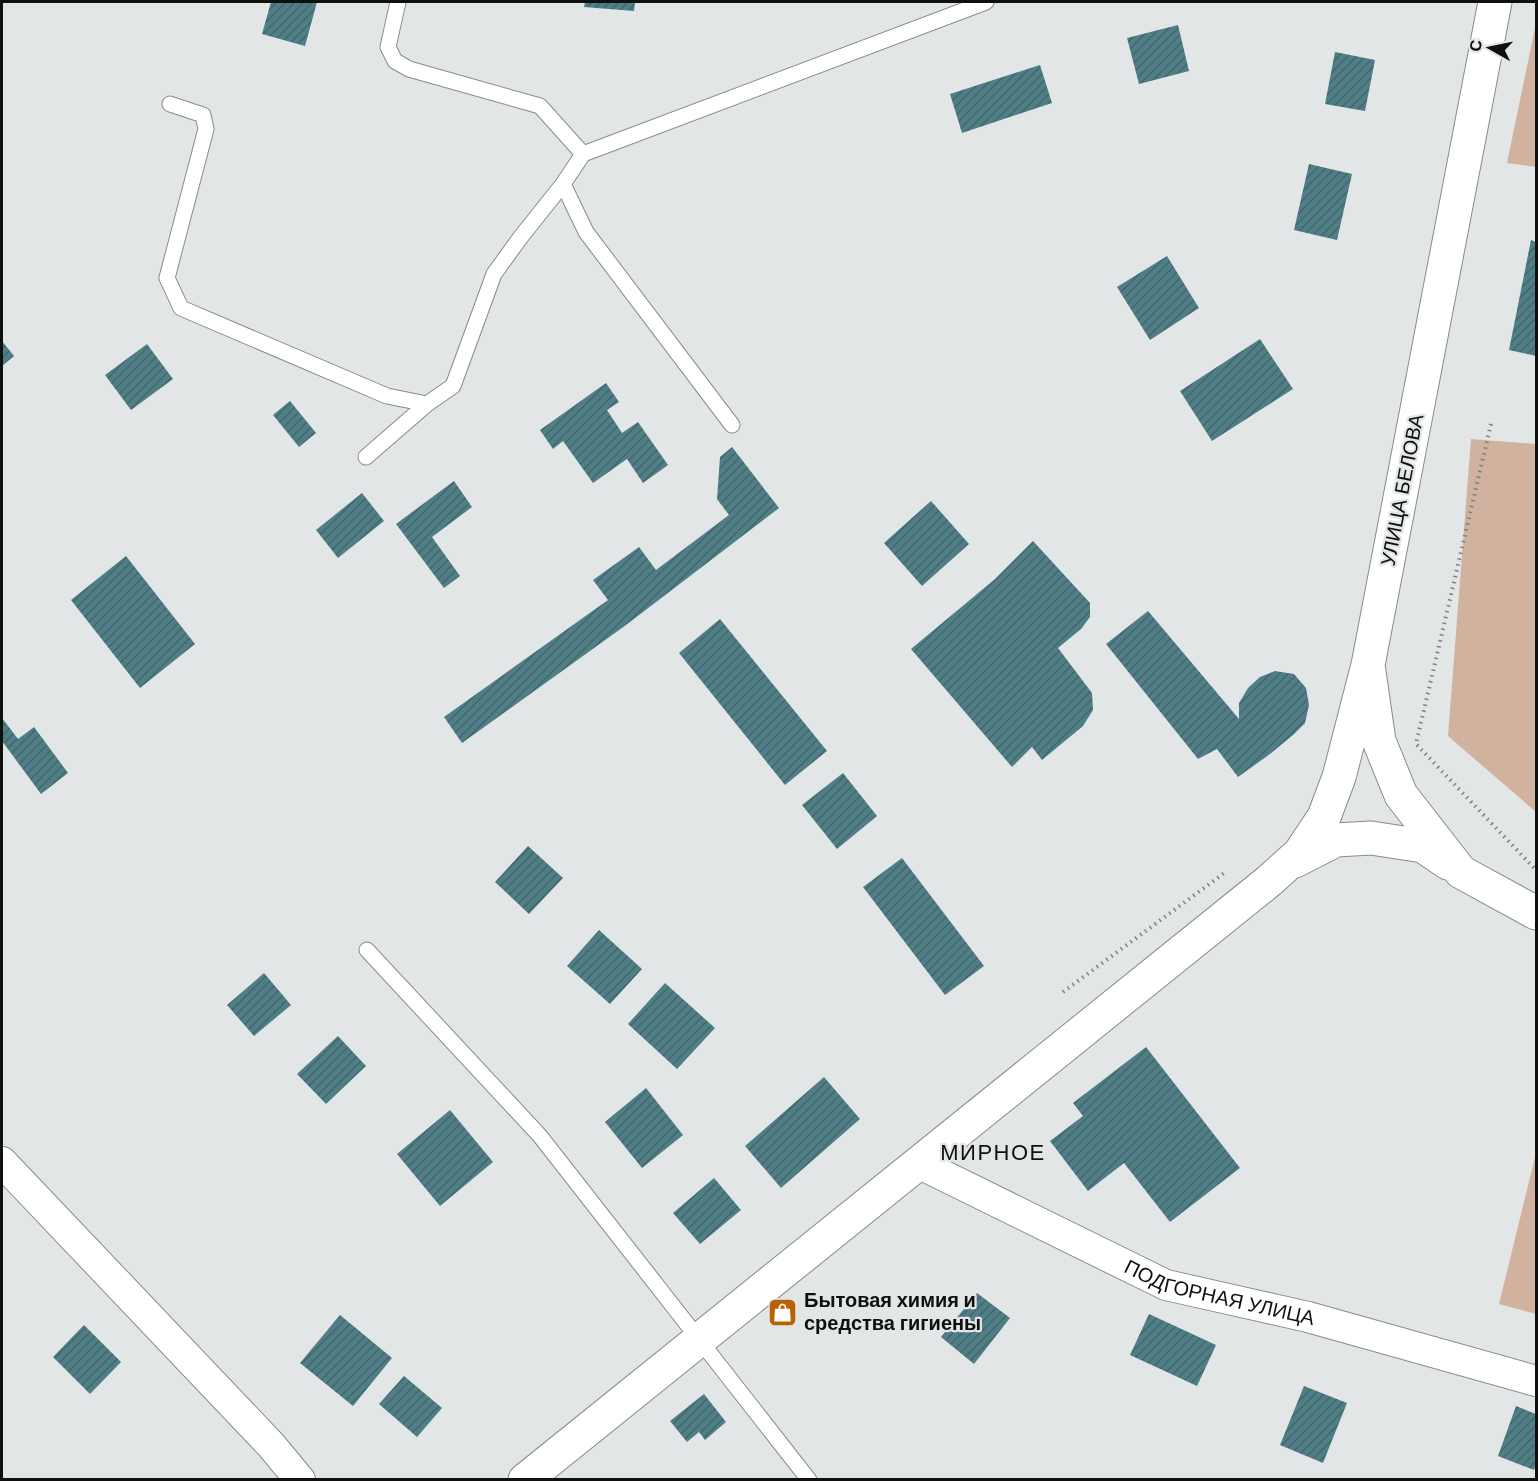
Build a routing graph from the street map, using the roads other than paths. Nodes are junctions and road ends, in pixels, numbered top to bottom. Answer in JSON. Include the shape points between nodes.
{"nodes":[{"id":1,"x":398,"y":2,"type":"edge"},
{"id":2,"x":986,"y":2,"type":"edge"},
{"id":3,"x":1495,"y":2,"type":"edge"},
{"id":4,"x":170,"y":104,"type":"dead end"},
{"id":5,"x":583,"y":154,"type":"junction"},
{"id":6,"x":563,"y":184,"type":"junction"},
{"id":7,"x":427,"y":404,"type":"junction"},
{"id":8,"x":732,"y":425,"type":"dead end"},
{"id":9,"x":366,"y":457,"type":"dead end"},
{"id":10,"x":1368,"y":665,"type":"junction"},
{"id":11,"x":1285,"y":866,"type":"junction"},
{"id":12,"x":1461,"y":872,"type":"junction"},
{"id":13,"x":1534,"y":909,"type":"edge"},
{"id":14,"x":367,"y":950,"type":"dead end"},
{"id":15,"x":2,"y":1162,"type":"edge"},
{"id":16,"x":918,"y":1163,"type":"junction"},
{"id":17,"x":699,"y":1340,"type":"junction"},
{"id":18,"x":1536,"y":1381,"type":"edge"},
{"id":19,"x":300,"y":1479,"type":"edge"},
{"id":20,"x":525,"y":1479,"type":"edge"},
{"id":21,"x":808,"y":1479,"type":"edge"}],
"edges":[{"from":1,"to":5,"type":"lane","via":[[388,47],[395,61],[410,69],[540,106]]},
{"from":2,"to":5,"type":"lane"},
{"from":3,"to":10,"type":"main road","name":"УЛИЦА БЕЛОВА"},
{"from":4,"to":7,"type":"lane","via":[[203,115],[206,129],[167,278],[181,308],[387,396]]},
{"from":5,"to":6,"type":"lane"},
{"from":6,"to":7,"type":"lane","via":[[494,274],[453,386]]},
{"from":6,"to":8,"type":"lane","via":[[586,232]]},
{"from":7,"to":9,"type":"lane"},
{"from":10,"to":11,"type":"main road","via":[[1339,777],[1324,817],[1300,853]]},
{"from":10,"to":12,"type":"main road","name":"УЛИЦА БЕЛОВА","via":[[1379,741],[1401,795]]},
{"from":11,"to":12,"type":"main road","via":[[1336,840],[1371,838],[1423,846]]},
{"from":11,"to":16,"type":"main road"},
{"from":12,"to":13,"type":"main road","name":"УЛИЦА БЕЛОВА"},
{"from":14,"to":17,"type":"lane","via":[[540,1136]]},
{"from":15,"to":19,"type":"street"},
{"from":16,"to":17,"type":"main road"},
{"from":16,"to":18,"type":"street","name":"ПОДГОРНАЯ УЛИЦА","via":[[1166,1285],[1308,1317]]},
{"from":17,"to":20,"type":"main road"},
{"from":17,"to":21,"type":"lane"}]}
